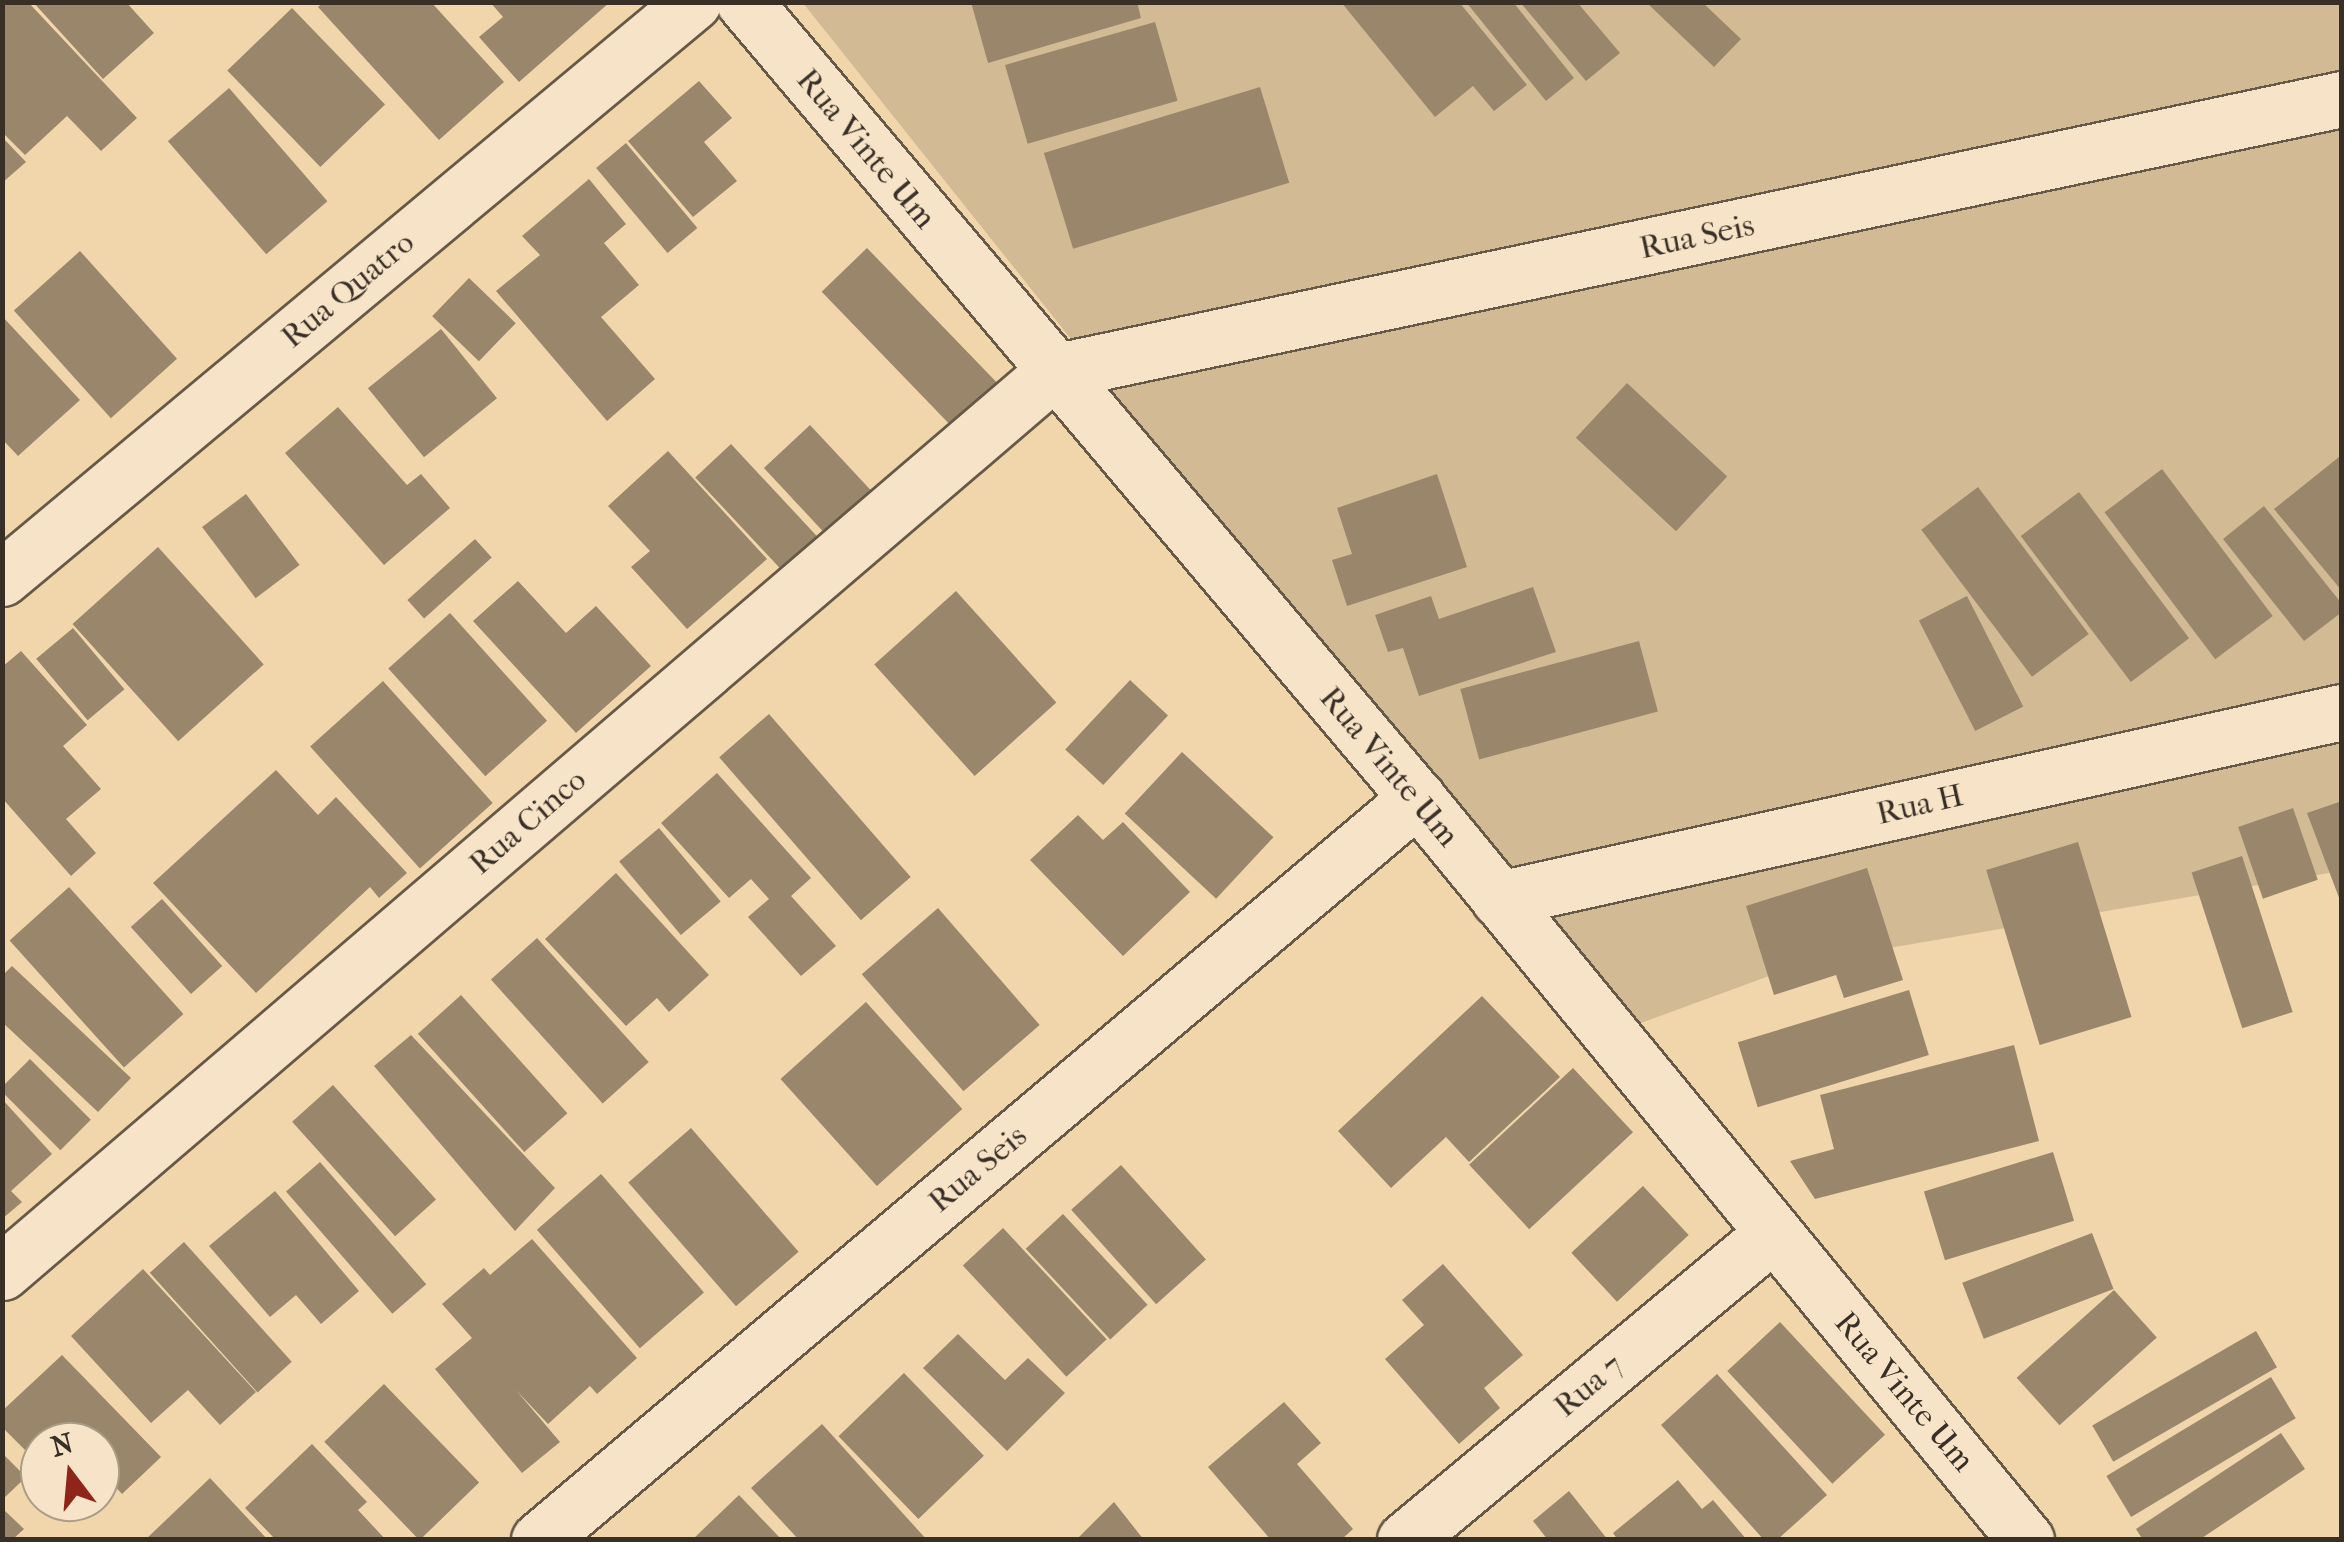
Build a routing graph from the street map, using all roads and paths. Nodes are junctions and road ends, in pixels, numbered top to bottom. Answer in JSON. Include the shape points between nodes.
{"nodes":[{"id":1,"x":694,"y":2,"type":"edge"},
{"id":2,"x":744,"y":2,"type":"edge"},
{"id":3,"x":2342,"y":99,"type":"edge"},
{"id":4,"x":1053,"y":372,"type":"junction"},
{"id":5,"x":2,"y":578,"type":"edge"},
{"id":6,"x":2342,"y":712,"type":"edge"},
{"id":7,"x":1417,"y":798,"type":"junction"},
{"id":8,"x":1499,"y":898,"type":"junction"},
{"id":9,"x":1773,"y":1233,"type":"junction"},
{"id":10,"x":2,"y":1272,"type":"edge"},
{"id":11,"x":538,"y":1540,"type":"edge"},
{"id":12,"x":1406,"y":1540,"type":"edge"},
{"id":13,"x":2026,"y":1540,"type":"edge"}],
"edges":[{"from":1,"to":5,"type":"street","name":"Rua Quatro"},
{"from":2,"to":4,"type":"street","name":"Rua Vinte Um"},
{"from":3,"to":4,"type":"street","name":"Rua Seis"},
{"from":4,"to":7,"type":"street","name":"Rua Vinte Um"},
{"from":4,"to":10,"type":"street","name":"Rua Cinco"},
{"from":6,"to":8,"type":"street","name":"Rua H"},
{"from":7,"to":8,"type":"street","name":"Rua Vinte Um"},
{"from":7,"to":11,"type":"street","name":"Rua Seis"},
{"from":8,"to":9,"type":"street","name":"Rua Vinte Um"},
{"from":9,"to":12,"type":"street","name":"Rua 7"},
{"from":9,"to":13,"type":"street","name":"Rua Vinte Um"}]}
